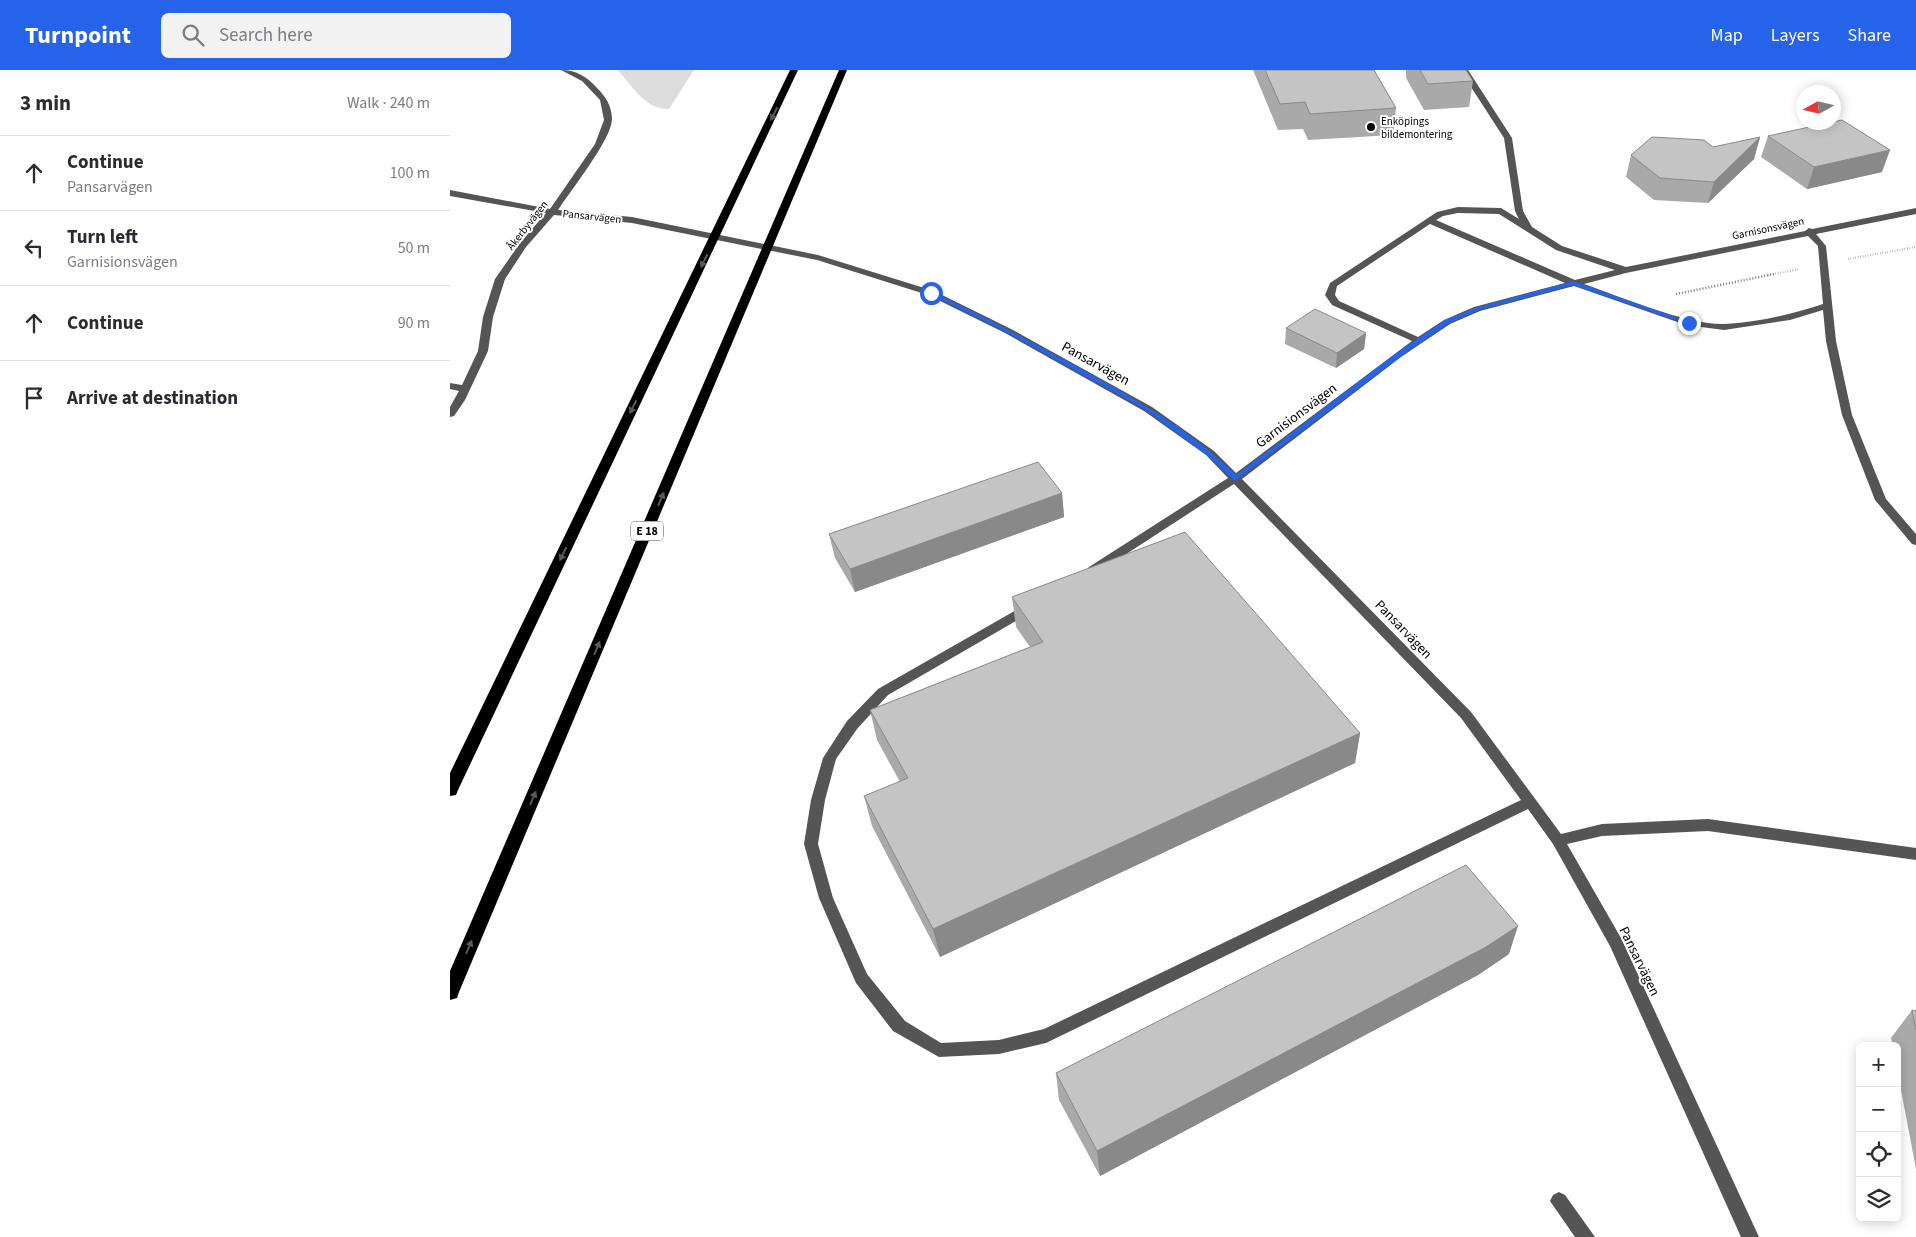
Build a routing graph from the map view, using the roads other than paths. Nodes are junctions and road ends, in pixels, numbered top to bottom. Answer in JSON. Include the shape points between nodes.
{"nodes":[{"id":1,"x":565,"y":70,"type":"edge"},
{"id":2,"x":794,"y":70,"type":"edge"},
{"id":3,"x":843,"y":70,"type":"edge"},
{"id":4,"x":1464,"y":70,"type":"edge"},
{"id":5,"x":450,"y":193,"type":"edge"},
{"id":6,"x":1916,"y":210,"type":"edge"},
{"id":7,"x":552,"y":212,"type":"junction"},
{"id":8,"x":1430,"y":221,"type":"junction"},
{"id":9,"x":1529,"y":229,"type":"junction"},
{"id":10,"x":1809,"y":231,"type":"junction"},
{"id":11,"x":1624,"y":270,"type":"junction"},
{"id":12,"x":1573,"y":283,"type":"junction"},
{"id":13,"x":1827,"y":306,"type":"junction"},
{"id":14,"x":1419,"y":341,"type":"junction"},
{"id":15,"x":450,"y":386,"type":"edge"},
{"id":16,"x":465,"y":389,"type":"junction"},
{"id":17,"x":450,"y":414,"type":"edge"},
{"id":18,"x":1235,"y":479,"type":"junction"},
{"id":19,"x":1916,"y":541,"type":"edge"},
{"id":20,"x":1079,"y":579,"type":"edge"},
{"id":21,"x":1045,"y":599,"type":"edge"},
{"id":22,"x":450,"y":790,"type":"edge"},
{"id":23,"x":1530,"y":802,"type":"junction"},
{"id":24,"x":1558,"y":840,"type":"junction"},
{"id":25,"x":1916,"y":854,"type":"edge"},
{"id":26,"x":450,"y":992,"type":"edge"},
{"id":27,"x":1559,"y":1201,"type":"dead end"},
{"id":28,"x":1586,"y":1237,"type":"edge"},
{"id":29,"x":1750,"y":1237,"type":"edge"}],
"edges":[{"from":1,"to":7,"type":"street","name":"Åkerbyvägen","via":[[585,79],[604,100],[608,120],[599,144]]},
{"from":2,"to":22,"type":"highway","one_way":true},
{"from":26,"to":3,"type":"highway","number":"E 18","one_way":true},
{"from":4,"to":9,"type":"street","via":[[1508,138],[1519,211]]},
{"from":5,"to":7,"type":"street","name":"Pansarvägen"},
{"from":6,"to":10,"type":"street","name":"Garnisonsvägen"},
{"from":7,"to":16,"type":"street","name":"Åkerbyvägen","via":[[523,245],[500,279],[488,317],[483,351]]},
{"from":7,"to":18,"type":"street","name":"Pansarvägen","via":[[632,220],[818,258],[931,293],[1008,331],[1148,409],[1210,453]]},
{"from":8,"to":9,"type":"street","via":[[1440,214],[1483,208],[1501,211]]},
{"from":8,"to":12,"type":"street"},
{"from":8,"to":14,"type":"street","via":[[1333,285],[1330,295],[1335,303]]},
{"from":9,"to":11,"type":"street","via":[[1559,248]]},
{"from":10,"to":11,"type":"street","name":"Garnisonsvägen"},
{"from":10,"to":13,"type":"street","via":[[1822,246]]},
{"from":11,"to":12,"type":"street","name":"Garnisonsvägen"},
{"from":12,"to":13,"type":"street","via":[[1689,323],[1724,327],[1790,317]]},
{"from":12,"to":14,"type":"street","name":"Garnisonsvägen","via":[[1477,309],[1447,322]]},
{"from":13,"to":19,"type":"street","via":[[1830,341],[1847,415],[1881,500]]},
{"from":14,"to":18,"type":"street","name":"Garnisionsvägen"},
{"from":15,"to":16,"type":"street"},
{"from":16,"to":17,"type":"street","name":"Åkerbyvägen"},
{"from":18,"to":20,"type":"street","name":"Garnisionsvägen"},
{"from":18,"to":23,"type":"street","name":"Pansarvägen","via":[[1466,715]]},
{"from":21,"to":23,"type":"street","via":[[883,692],[852,725],[830,758],[818,800],[811,844],[826,898],[861,978],[899,1026],[939,1050],[999,1047],[1046,1036]]},
{"from":23,"to":24,"type":"street","name":"Pansarvägen"},
{"from":24,"to":25,"type":"street","via":[[1602,830],[1708,825]]},
{"from":24,"to":29,"type":"street","name":"Pansarvägen","via":[[1616,943]]},
{"from":27,"to":28,"type":"street"}]}
